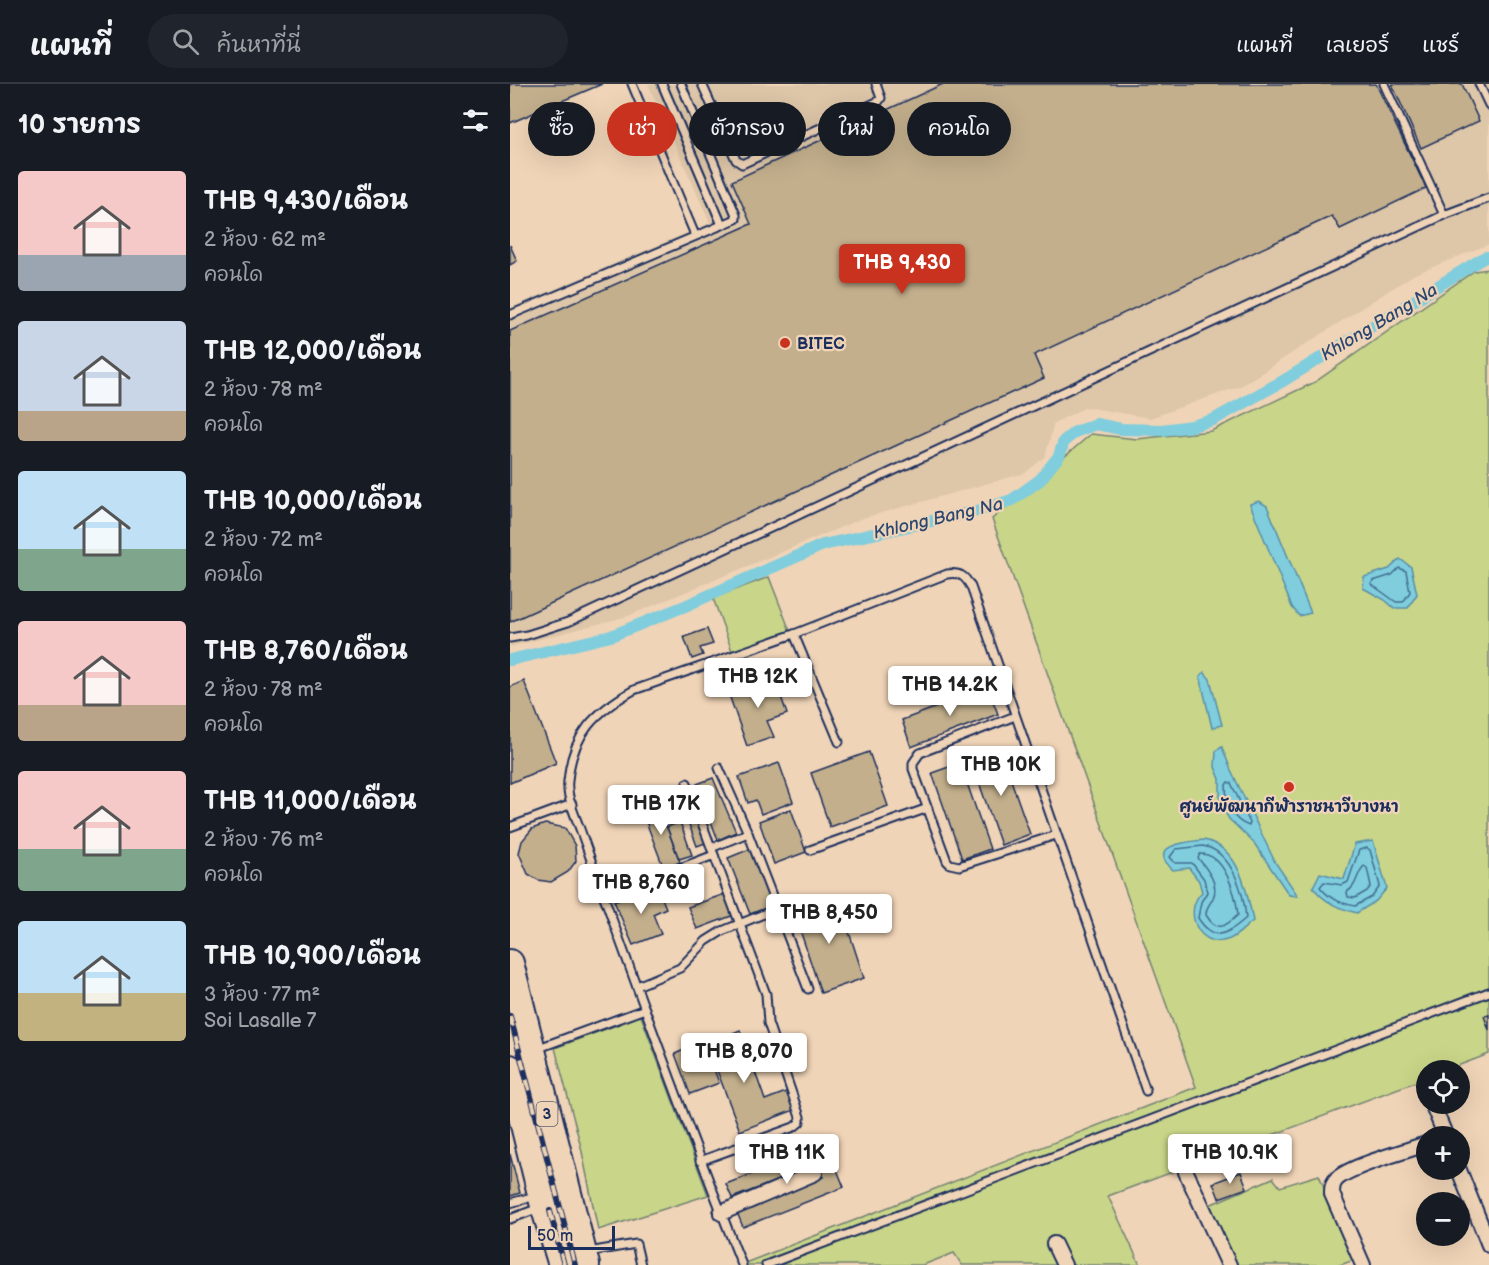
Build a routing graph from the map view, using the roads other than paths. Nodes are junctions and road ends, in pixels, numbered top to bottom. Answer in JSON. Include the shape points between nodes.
{"nodes":[{"id":1,"x":632,"y":84,"type":"edge"},
{"id":2,"x":662,"y":84,"type":"edge"},
{"id":3,"x":681,"y":84,"type":"edge"},
{"id":4,"x":702,"y":84,"type":"edge"},
{"id":5,"x":876,"y":84,"type":"edge"},
{"id":6,"x":1384,"y":84,"type":"edge"},
{"id":7,"x":1479,"y":84,"type":"edge"},
{"id":8,"x":1489,"y":105,"type":"edge"},
{"id":9,"x":1489,"y":198,"type":"edge"},
{"id":10,"x":1444,"y":215,"type":"junction"},
{"id":11,"x":722,"y":225,"type":"junction"},
{"id":12,"x":695,"y":236,"type":"junction"},
{"id":13,"x":510,"y":315,"type":"edge"},
{"id":14,"x":794,"y":634,"type":"junction"},
{"id":15,"x":510,"y":638,"type":"edge"},
{"id":16,"x":1015,"y":716,"type":"junction"},
{"id":17,"x":839,"y":742,"type":"dead end"},
{"id":18,"x":719,"y":768,"type":"dead end"},
{"id":19,"x":687,"y":783,"type":"dead end"},
{"id":20,"x":572,"y":804,"type":"junction"},
{"id":21,"x":928,"y":808,"type":"junction"},
{"id":22,"x":510,"y":827,"type":"edge"},
{"id":23,"x":748,"y":833,"type":"junction"},
{"id":24,"x":1056,"y":835,"type":"junction"},
{"id":25,"x":810,"y":850,"type":"dead end"},
{"id":26,"x":712,"y":851,"type":"junction"},
{"id":27,"x":604,"y":897,"type":"junction"},
{"id":28,"x":776,"y":909,"type":"junction"},
{"id":29,"x":740,"y":924,"type":"junction"},
{"id":30,"x":510,"y":963,"type":"edge"},
{"id":31,"x":636,"y":986,"type":"junction"},
{"id":32,"x":808,"y":989,"type":"dead end"},
{"id":33,"x":1489,"y":992,"type":"edge"},
{"id":34,"x":645,"y":1009,"type":"junction"},
{"id":35,"x":531,"y":1051,"type":"junction"},
{"id":36,"x":510,"y":1068,"type":"edge"},
{"id":37,"x":1146,"y":1091,"type":"dead end"},
{"id":38,"x":1416,"y":1147,"type":"edge"},
{"id":39,"x":700,"y":1161,"type":"junction"},
{"id":40,"x":815,"y":1173,"type":"dead end"},
{"id":41,"x":1186,"y":1173,"type":"dead end"},
{"id":42,"x":1463,"y":1180,"type":"edge"},
{"id":43,"x":543,"y":1200,"type":"junction"},
{"id":44,"x":510,"y":1203,"type":"edge"},
{"id":45,"x":721,"y":1213,"type":"junction"},
{"id":46,"x":510,"y":1219,"type":"edge"},
{"id":47,"x":1054,"y":1244,"type":"dead end"},
{"id":48,"x":1489,"y":1245,"type":"edge"},
{"id":49,"x":577,"y":1261,"type":"edge"},
{"id":50,"x":783,"y":1262,"type":"edge"},
{"id":51,"x":641,"y":1265,"type":"edge"},
{"id":52,"x":741,"y":1265,"type":"edge"},
{"id":53,"x":766,"y":1265,"type":"edge"},
{"id":54,"x":1064,"y":1265,"type":"edge"},
{"id":55,"x":1229,"y":1265,"type":"edge"},
{"id":56,"x":1363,"y":1265,"type":"edge"}],
"edges":[{"from":1,"to":12,"type":"lane"},
{"from":2,"to":11,"type":"lane"},
{"from":3,"to":11,"type":"lane","via":[[736,215],[736,219]]},
{"from":4,"to":5,"type":"lane","via":[[736,160],[742,164],[879,101]]},
{"from":6,"to":10,"type":"lane"},
{"from":7,"to":8,"type":"lane"},
{"from":9,"to":10,"type":"lane"},
{"from":10,"to":15,"type":"lane","via":[[568,622]]},
{"from":11,"to":12,"type":"lane"},
{"from":12,"to":13,"type":"lane"},
{"from":14,"to":16,"type":"lane","via":[[956,572],[971,587]]},
{"from":14,"to":17,"type":"lane"},
{"from":14,"to":20,"type":"lane","via":[[634,690],[601,712],[579,738],[571,759],[567,784]]},
{"from":16,"to":21,"type":"lane","via":[[916,758],[913,769]]},
{"from":16,"to":24,"type":"lane"},
{"from":18,"to":23,"type":"lane"},
{"from":19,"to":26,"type":"lane"},
{"from":20,"to":22,"type":"lane"},
{"from":20,"to":27,"type":"lane"},
{"from":21,"to":24,"type":"lane","via":[[947,861],[954,866]]},
{"from":21,"to":25,"type":"lane"},
{"from":23,"to":26,"type":"lane"},
{"from":23,"to":28,"type":"lane"},
{"from":24,"to":37,"type":"lane"},
{"from":26,"to":27,"type":"lane"},
{"from":26,"to":29,"type":"lane"},
{"from":27,"to":31,"type":"lane"},
{"from":28,"to":29,"type":"lane"},
{"from":28,"to":32,"type":"lane"},
{"from":29,"to":31,"type":"lane","via":[[706,941],[680,968]]},
{"from":29,"to":39,"type":"lane","via":[[766,994],[768,1023],[800,1122]]},
{"from":30,"to":35,"type":"highway","number":"3"},
{"from":31,"to":34,"type":"lane"},
{"from":33,"to":50,"type":"lane"},
{"from":34,"to":35,"type":"lane"},
{"from":34,"to":39,"type":"lane"},
{"from":35,"to":49,"type":"highway","number":"3"},
{"from":36,"to":43,"type":"highway","number":"3"},
{"from":38,"to":56,"type":"street","via":[[1351,1170],[1333,1184],[1332,1194]]},
{"from":39,"to":45,"type":"lane"},
{"from":40,"to":45,"type":"street"},
{"from":41,"to":55,"type":"street"},
{"from":42,"to":48,"type":"street"},
{"from":43,"to":44,"type":"lane"},
{"from":43,"to":46,"type":"lane"},
{"from":43,"to":49,"type":"highway","number":"3"},
{"from":45,"to":52,"type":"lane"},
{"from":47,"to":54,"type":"street"},
{"from":49,"to":51,"type":"lane","via":[[636,1244]]},
{"from":50,"to":53,"type":"lane"}]}
